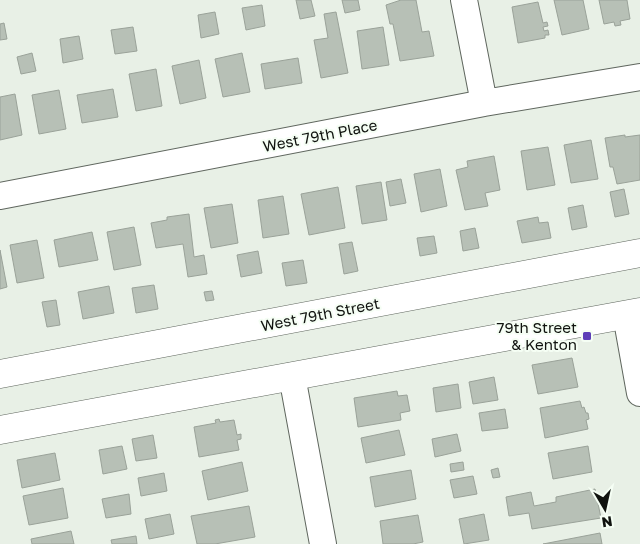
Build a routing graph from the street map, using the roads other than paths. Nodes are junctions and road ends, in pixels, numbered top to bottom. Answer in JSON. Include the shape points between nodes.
{"nodes":[{"id":1,"x":464,"y":0,"type":"edge"},
{"id":2,"x":640,"y":77,"type":"edge"},
{"id":3,"x":484,"y":103,"type":"junction"},
{"id":4,"x":0,"y":196,"type":"edge"},
{"id":5,"x":640,"y":254,"type":"edge"},
{"id":6,"x":633,"y":314,"type":"edge"},
{"id":7,"x":0,"y":374,"type":"edge"},
{"id":8,"x":292,"y":376,"type":"junction"},
{"id":9,"x":640,"y":392,"type":"edge"},
{"id":10,"x":0,"y":430,"type":"edge"},
{"id":11,"x":323,"y":544,"type":"edge"}],
"edges":[{"from":1,"to":3,"type":"street"},
{"from":2,"to":3,"type":"street","name":"West 79th Place"},
{"from":3,"to":4,"type":"street","name":"West 79th Place"},
{"from":5,"to":7,"type":"main road","name":"West 79th Street"},
{"from":6,"to":8,"type":"main road"},
{"from":6,"to":9,"type":"street"},
{"from":8,"to":10,"type":"main road"},
{"from":8,"to":11,"type":"street"}]}
